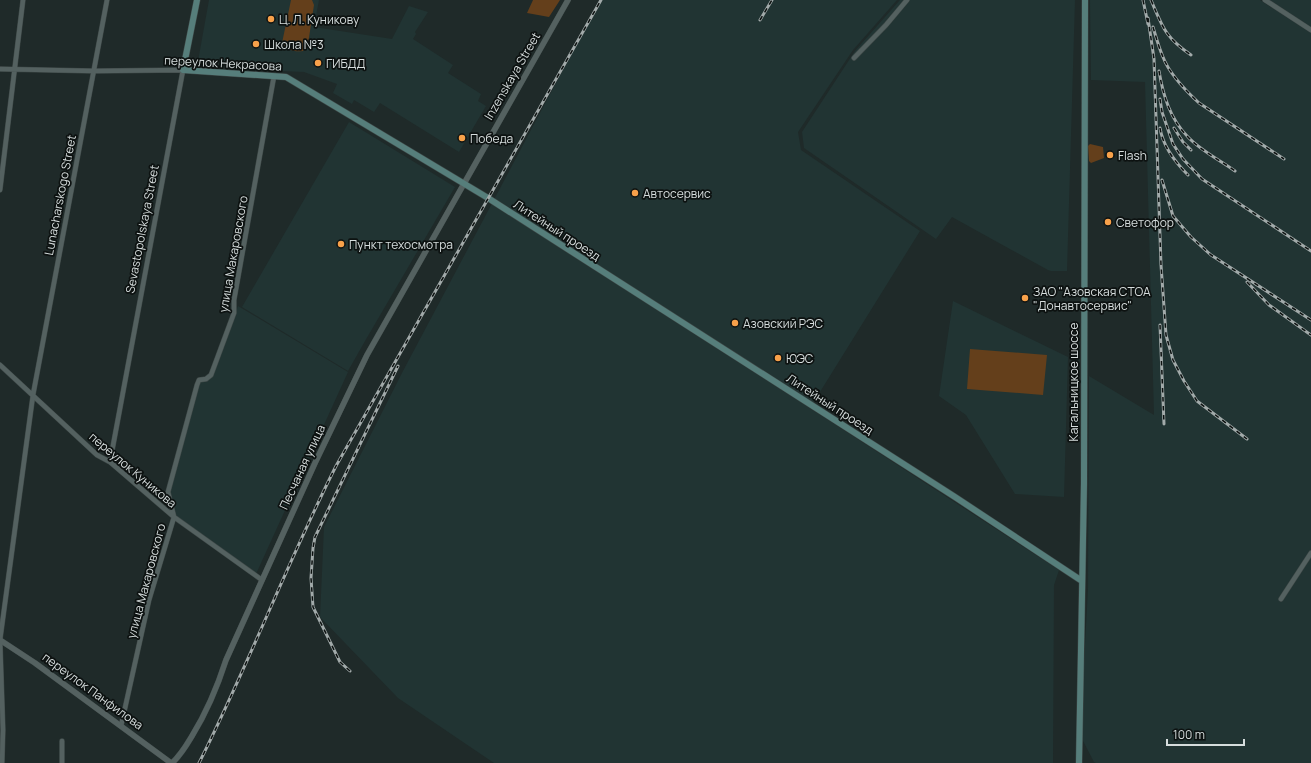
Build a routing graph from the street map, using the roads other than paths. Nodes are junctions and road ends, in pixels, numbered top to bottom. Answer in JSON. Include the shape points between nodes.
{"nodes":[{"id":1,"x":23,"y":0,"type":"edge"},
{"id":2,"x":107,"y":0,"type":"edge"},
{"id":3,"x":197,"y":0,"type":"edge"},
{"id":4,"x":568,"y":0,"type":"edge"},
{"id":5,"x":907,"y":0,"type":"edge"},
{"id":6,"x":1085,"y":0,"type":"edge"},
{"id":7,"x":1265,"y":0,"type":"edge"},
{"id":8,"x":1311,"y":30,"type":"edge"},
{"id":9,"x":854,"y":58,"type":"dead end"},
{"id":10,"x":0,"y":68,"type":"edge"},
{"id":11,"x":16,"y":68,"type":"junction"},
{"id":12,"x":183,"y":70,"type":"junction"},
{"id":13,"x":94,"y":71,"type":"junction"},
{"id":14,"x":274,"y":76,"type":"junction"},
{"id":15,"x":464,"y":184,"type":"junction"},
{"id":16,"x":0,"y":190,"type":"edge"},
{"id":17,"x":0,"y":365,"type":"edge"},
{"id":18,"x":33,"y":394,"type":"junction"},
{"id":19,"x":110,"y":462,"type":"junction"},
{"id":20,"x":174,"y":517,"type":"junction"},
{"id":21,"x":1311,"y":553,"type":"edge"},
{"id":22,"x":262,"y":580,"type":"junction"},
{"id":23,"x":1082,"y":581,"type":"junction"},
{"id":24,"x":1281,"y":599,"type":"dead end"},
{"id":25,"x":0,"y":640,"type":"edge"},
{"id":26,"x":121,"y":726,"type":"junction"},
{"id":27,"x":62,"y":741,"type":"dead end"},
{"id":28,"x":2,"y":763,"type":"edge"},
{"id":29,"x":62,"y":763,"type":"edge"},
{"id":30,"x":171,"y":763,"type":"edge"},
{"id":31,"x":1079,"y":763,"type":"edge"}],
"edges":[{"from":1,"to":11,"type":"street"},
{"from":2,"to":13,"type":"street","name":"Lunacharskogo Street"},
{"from":3,"to":12,"type":"main road","name":"Sevastopolskaya Street"},
{"from":4,"to":15,"type":"street","name":"Inzenskaya Street"},
{"from":5,"to":9,"type":"street"},
{"from":6,"to":23,"type":"main road","name":"Кагальницкое шоссе"},
{"from":7,"to":8,"type":"street"},
{"from":10,"to":11,"type":"street","name":"переулок Некрасова"},
{"from":11,"to":13,"type":"street","name":"переулок Некрасова"},
{"from":11,"to":16,"type":"street"},
{"from":12,"to":13,"type":"street","name":"переулок Некрасова"},
{"from":12,"to":14,"type":"main road","name":"переулок Некрасова"},
{"from":12,"to":19,"type":"street","name":"Sevastopolskaya Street"},
{"from":13,"to":18,"type":"street","name":"Lunacharskogo Street"},
{"from":14,"to":15,"type":"main road","name":"переулок Некрасова","via":[[286,77]]},
{"from":14,"to":20,"type":"street","name":"улица Макаровского","via":[[234,300],[234,313],[211,375],[199,380],[197,386],[168,492]]},
{"from":15,"to":22,"type":"street","name":"Песчаная улица","via":[[367,354]]},
{"from":15,"to":23,"type":"main road","name":"Литейный проезд"},
{"from":17,"to":18,"type":"street","name":"переулок Куникова"},
{"from":18,"to":19,"type":"street","name":"переулок Куникова","via":[[97,455]]},
{"from":18,"to":25,"type":"street","name":"Lunacharskogo Street"},
{"from":19,"to":20,"type":"street","name":"переулок Куникова"},
{"from":20,"to":22,"type":"street","name":"переулок Куникова"},
{"from":20,"to":26,"type":"street","name":"улица Макаровского","via":[[148,600]]},
{"from":21,"to":24,"type":"street"},
{"from":22,"to":30,"type":"street","name":"Песчаная улица","via":[[226,660],[210,706],[180,756]]},
{"from":23,"to":31,"type":"main road","name":"Кагальницкое шоссе"},
{"from":25,"to":26,"type":"street","name":"переулок Панфилова"},
{"from":25,"to":28,"type":"street","name":"Lunacharskogo Street"},
{"from":26,"to":30,"type":"street","name":"переулок Панфилова"},
{"from":27,"to":29,"type":"street"}]}
